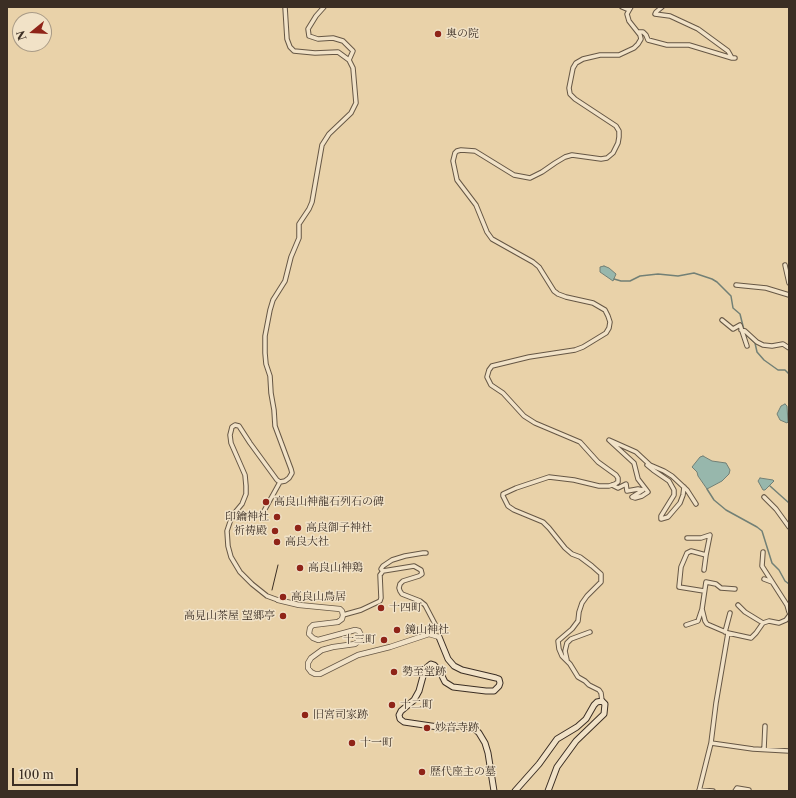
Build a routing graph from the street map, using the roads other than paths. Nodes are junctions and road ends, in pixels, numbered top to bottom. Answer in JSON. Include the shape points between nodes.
{"nodes":[{"id":1,"x":285,"y":7,"type":"edge"},
{"id":2,"x":324,"y":7,"type":"edge"},
{"id":3,"x":622,"y":7,"type":"edge"},
{"id":4,"x":662,"y":7,"type":"edge"},
{"id":5,"x":630,"y":8,"type":"edge"},
{"id":6,"x":639,"y":32,"type":"junction"},
{"id":7,"x":349,"y":60,"type":"junction"},
{"id":8,"x":785,"y":265,"type":"dead end"},
{"id":9,"x":789,"y":283,"type":"edge"},
{"id":10,"x":736,"y":285,"type":"dead end"},
{"id":11,"x":789,"y":295,"type":"edge"},
{"id":12,"x":722,"y":320,"type":"dead end"},
{"id":13,"x":743,"y":331,"type":"junction"},
{"id":14,"x":747,"y":346,"type":"dead end"},
{"id":15,"x":789,"y":348,"type":"edge"},
{"id":16,"x":645,"y":462,"type":"junction"},
{"id":17,"x":618,"y":480,"type":"junction"},
{"id":18,"x":280,"y":482,"type":"junction"},
{"id":19,"x":626,"y":484,"type":"junction"},
{"id":20,"x":612,"y":485,"type":"junction"},
{"id":21,"x":684,"y":487,"type":"junction"},
{"id":22,"x":764,"y":498,"type":"dead end"},
{"id":23,"x":696,"y":504,"type":"dead end"},
{"id":24,"x":264,"y":511,"type":"dead end"},
{"id":25,"x":789,"y":527,"type":"edge"},
{"id":26,"x":687,"y":538,"type":"dead end"},
{"id":27,"x":763,"y":552,"type":"dead end"},
{"id":28,"x":426,"y":553,"type":"dead end"},
{"id":29,"x":706,"y":555,"type":"junction"},
{"id":30,"x":704,"y":570,"type":"dead end"},
{"id":31,"x":383,"y":571,"type":"junction"},
{"id":32,"x":764,"y":579,"type":"dead end"},
{"id":33,"x":772,"y":582,"type":"junction"},
{"id":34,"x":734,"y":589,"type":"dead end"},
{"id":35,"x":704,"y":591,"type":"junction"},
{"id":36,"x":278,"y":600,"type":"joint"},
{"id":37,"x":738,"y":605,"type":"dead end"},
{"id":38,"x":702,"y":609,"type":"junction"},
{"id":39,"x":730,"y":612,"type":"dead end"},
{"id":40,"x":789,"y":612,"type":"edge"},
{"id":41,"x":343,"y":614,"type":"junction"},
{"id":42,"x":789,"y":616,"type":"edge"},
{"id":43,"x":763,"y":622,"type":"junction"},
{"id":44,"x":435,"y":624,"type":"dead end"},
{"id":45,"x":686,"y":625,"type":"dead end"},
{"id":46,"x":590,"y":632,"type":"dead end"},
{"id":47,"x":727,"y":633,"type":"junction"},
{"id":48,"x":439,"y":637,"type":"joint"},
{"id":49,"x":568,"y":660,"type":"junction"},
{"id":50,"x":602,"y":701,"type":"junction"},
{"id":51,"x":765,"y":726,"type":"dead end"},
{"id":52,"x":711,"y":743,"type":"junction"},
{"id":53,"x":764,"y":749,"type":"junction"},
{"id":54,"x":789,"y":750,"type":"edge"},
{"id":55,"x":699,"y":790,"type":"edge"},
{"id":56,"x":494,"y":791,"type":"edge"},
{"id":57,"x":515,"y":791,"type":"edge"},
{"id":58,"x":548,"y":791,"type":"edge"},
{"id":59,"x":713,"y":791,"type":"edge"},
{"id":60,"x":735,"y":791,"type":"edge"},
{"id":61,"x":749,"y":791,"type":"edge"}],
"edges":[{"from":1,"to":7,"type":"street","via":[[287,39],[294,51],[338,52]]},
{"from":2,"to":7,"type":"street","via":[[308,29],[309,36],[343,41],[353,51]]},
{"from":3,"to":5,"type":"street"},
{"from":4,"to":6,"type":"street","via":[[655,14],[670,16],[699,29],[734,58],[689,45],[648,40],[646,34]]},
{"from":5,"to":6,"type":"street","via":[[627,14],[629,21]]},
{"from":6,"to":17,"type":"street","via":[[641,39],[634,48],[619,55],[600,55],[583,59],[573,68],[570,94],[616,126],[619,131],[618,143],[607,158],[595,159],[572,155],[530,178],[514,175],[475,151],[458,151],[453,161],[457,180],[476,205],[492,239],[534,262],[558,294],[593,303],[605,310],[610,322],[606,333],[575,350],[492,366],[487,377],[491,385],[503,393],[524,416],[580,442],[598,462],[616,475]]},
{"from":7,"to":18,"type":"street","via":[[353,68],[356,103],[351,113],[322,145],[312,202],[299,224],[299,238],[284,281],[273,300],[266,330],[264,353],[270,376],[275,426],[292,473],[285,481]]},
{"from":8,"to":9,"type":"street"},
{"from":10,"to":11,"type":"street","via":[[766,288]]},
{"from":12,"to":13,"type":"street","via":[[733,329],[740,325]]},
{"from":13,"to":14,"type":"street"},
{"from":13,"to":15,"type":"street","via":[[763,345],[783,344]]},
{"from":16,"to":19,"type":"street","via":[[636,452],[609,440],[634,464],[638,478],[648,492],[642,496],[632,497],[643,490],[627,491]]},
{"from":16,"to":21,"type":"street","via":[[672,476]]},
{"from":16,"to":21,"type":"street","via":[[669,481],[674,490],[674,495],[661,519],[668,516],[680,503]]},
{"from":17,"to":19,"type":"street"},
{"from":17,"to":20,"type":"street"},
{"from":18,"to":24,"type":"street"},
{"from":18,"to":36,"type":"street","via":[[239,426],[232,427],[231,443],[245,475],[246,494],[232,516],[227,531],[228,546],[236,566],[244,576],[267,596]]},
{"from":19,"to":20,"type":"street","via":[[618,488]]},
{"from":20,"to":49,"type":"street","via":[[599,486],[549,478],[503,494],[508,506],[543,522],[565,548],[601,574],[601,582],[582,603],[578,621],[558,641],[562,656]]},
{"from":21,"to":23,"type":"street"},
{"from":22,"to":25,"type":"street"},
{"from":26,"to":29,"type":"street","via":[[710,535]]},
{"from":27,"to":33,"type":"street","via":[[762,566]]},
{"from":28,"to":31,"type":"street","via":[[392,560],[381,568]]},
{"from":29,"to":30,"type":"street"},
{"from":29,"to":35,"type":"street","via":[[688,551],[681,568],[678,587]]},
{"from":31,"to":41,"type":"street","via":[[380,575],[380,601],[361,610]]},
{"from":31,"to":44,"type":"street","via":[[414,566],[421,570],[422,574],[403,581],[399,588],[402,594],[420,600]]},
{"from":32,"to":33,"type":"street"},
{"from":33,"to":40,"type":"street"},
{"from":34,"to":35,"type":"street","via":[[721,588],[706,582]]},
{"from":35,"to":38,"type":"street"},
{"from":36,"to":41,"type":"street","via":[[340,609]]},
{"from":37,"to":43,"type":"street","via":[[744,612]]},
{"from":38,"to":45,"type":"street","via":[[698,621]]},
{"from":38,"to":47,"type":"street","via":[[707,624]]},
{"from":39,"to":47,"type":"street"},
{"from":41,"to":48,"type":"street","via":[[342,619],[334,624],[313,625],[309,634],[318,640],[355,630],[362,635],[361,639],[355,644],[322,650],[308,663],[311,672],[320,674],[364,653],[429,634]]},
{"from":42,"to":43,"type":"street","via":[[779,623]]},
{"from":43,"to":47,"type":"street","via":[[751,638]]},
{"from":46,"to":49,"type":"street","via":[[567,643],[565,651]]},
{"from":47,"to":52,"type":"street"},
{"from":48,"to":56,"type":"main road","via":[[448,659],[454,666],[499,679],[500,686],[494,691],[453,687],[445,682],[439,670],[431,664],[425,669],[414,700],[401,710],[400,719],[404,722],[438,727],[472,727],[485,743]]},
{"from":49,"to":50,"type":"street","via":[[578,678],[599,690]]},
{"from":50,"to":57,"type":"main road","via":[[594,705],[586,719],[577,727],[557,739]]},
{"from":50,"to":58,"type":"main road","via":[[605,704],[604,714],[576,741],[557,767]]},
{"from":51,"to":53,"type":"street"},
{"from":52,"to":53,"type":"street"},
{"from":52,"to":55,"type":"street"},
{"from":53,"to":54,"type":"street"},
{"from":55,"to":59,"type":"street"},
{"from":60,"to":61,"type":"street","via":[[737,788]]}]}
